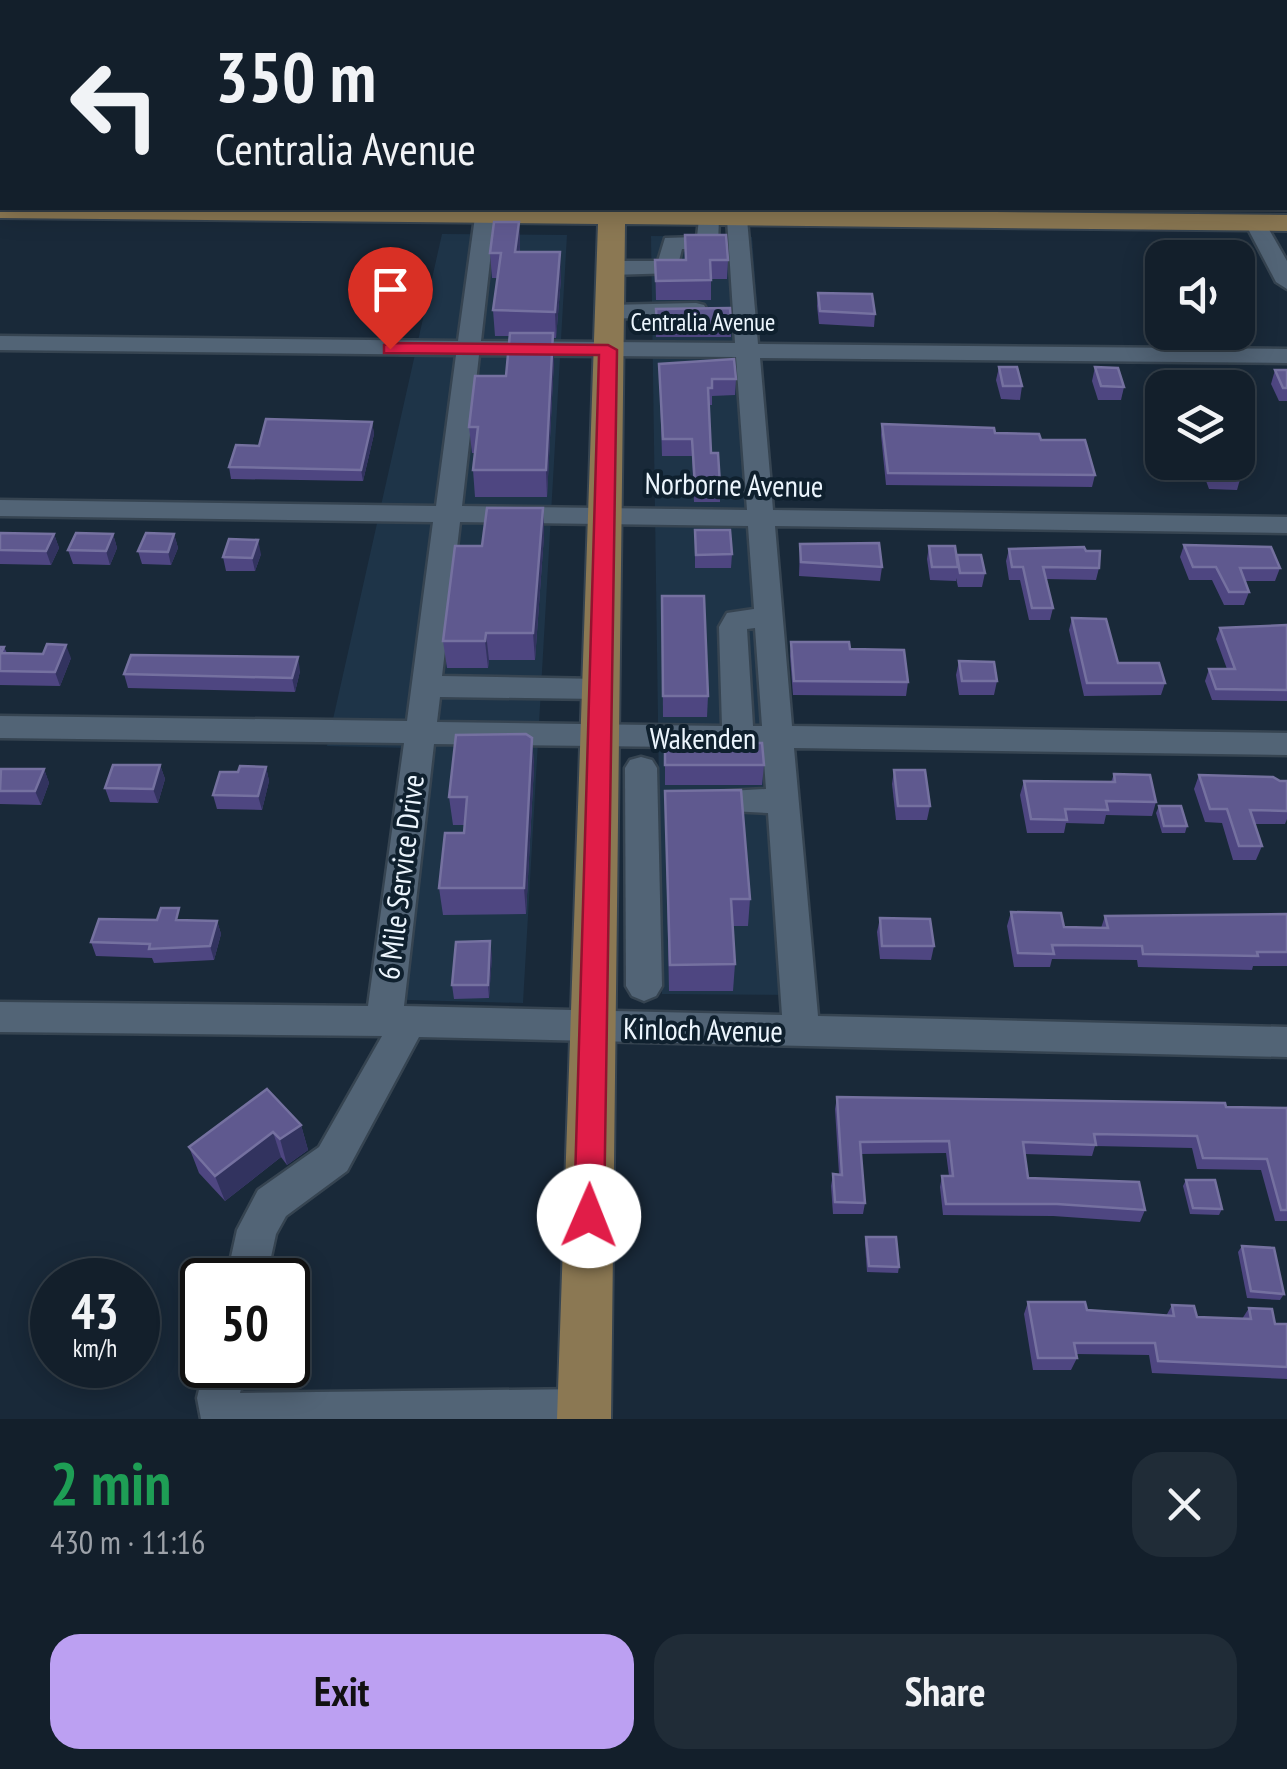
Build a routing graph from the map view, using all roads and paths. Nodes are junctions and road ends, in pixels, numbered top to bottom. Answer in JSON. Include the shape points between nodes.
{"nodes":[{"id":1,"x":0,"y":210,"type":"edge"},
{"id":2,"x":521,"y":212,"type":"edge"},
{"id":3,"x":611,"y":213,"type":"edge"},
{"id":4,"x":779,"y":214,"type":"edge"},
{"id":5,"x":485,"y":216,"type":"junction"},
{"id":6,"x":724,"y":216,"type":"edge"},
{"id":7,"x":1256,"y":223,"type":"junction"},
{"id":8,"x":1287,"y":223,"type":"edge"},
{"id":9,"x":610,"y":268,"type":"junction"},
{"id":10,"x":641,"y":268,"type":"junction"},
{"id":11,"x":1287,"y":282,"type":"edge"},
{"id":12,"x":744,"y":310,"type":"junction"},
{"id":13,"x":642,"y":311,"type":"junction"},
{"id":14,"x":609,"y":312,"type":"junction"},
{"id":15,"x":0,"y":342,"type":"edge"},
{"id":16,"x":746,"y":349,"type":"junction"},
{"id":17,"x":468,"y":350,"type":"junction"},
{"id":18,"x":608,"y":350,"type":"junction"},
{"id":19,"x":1287,"y":356,"type":"edge"},
{"id":20,"x":0,"y":508,"type":"edge"},
{"id":21,"x":447,"y":512,"type":"junction"},
{"id":22,"x":604,"y":514,"type":"junction"},
{"id":23,"x":761,"y":516,"type":"junction"},
{"id":24,"x":1287,"y":525,"type":"edge"},
{"id":25,"x":769,"y":618,"type":"junction"},
{"id":26,"x":426,"y":686,"type":"junction"},
{"id":27,"x":600,"y":689,"type":"junction"},
{"id":28,"x":0,"y":727,"type":"edge"},
{"id":29,"x":418,"y":734,"type":"junction"},
{"id":30,"x":738,"y":736,"type":"junction"},
{"id":31,"x":778,"y":736,"type":"junction"},
{"id":32,"x":599,"y":737,"type":"junction"},
{"id":33,"x":1287,"y":744,"type":"edge"},
{"id":34,"x":641,"y":799,"type":"junction"},
{"id":35,"x":783,"y":801,"type":"junction"},
{"id":36,"x":598,"y":830,"type":"junction"},
{"id":37,"x":595,"y":949,"type":"junction"},
{"id":38,"x":644,"y":949,"type":"junction"},
{"id":39,"x":644,"y":986,"type":"dead end"},
{"id":40,"x":0,"y":1016,"type":"edge"},
{"id":41,"x":396,"y":1022,"type":"junction"},
{"id":42,"x":594,"y":1027,"type":"junction"},
{"id":43,"x":802,"y":1031,"type":"junction"},
{"id":44,"x":1287,"y":1042,"type":"edge"},
{"id":45,"x":251,"y":1258,"type":"edge"},
{"id":46,"x":220,"y":1388,"type":"edge"},
{"id":47,"x":584,"y":1414,"type":"edge"}],
"edges":[{"from":1,"to":5,"type":"main road"},
{"from":2,"to":3,"type":"main road"},
{"from":2,"to":5,"type":"main road"},
{"from":3,"to":6,"type":"main road"},
{"from":3,"to":9,"type":"main road"},
{"from":4,"to":6,"type":"main road"},
{"from":4,"to":7,"type":"main road"},
{"from":5,"to":17,"type":"street"},
{"from":6,"to":10,"type":"street","via":[[708,243],[673,242],[668,268]]},
{"from":6,"to":12,"type":"street"},
{"from":7,"to":8,"type":"main road"},
{"from":7,"to":11,"type":"street"},
{"from":9,"to":10,"type":"street"},
{"from":9,"to":14,"type":"main road"},
{"from":10,"to":13,"type":"street"},
{"from":12,"to":13,"type":"street"},
{"from":12,"to":16,"type":"street"},
{"from":13,"to":14,"type":"street"},
{"from":14,"to":18,"type":"main road"},
{"from":15,"to":17,"type":"street","name":"Centralia Avenue"},
{"from":16,"to":18,"type":"street","name":"Centralia Avenue"},
{"from":16,"to":19,"type":"street","name":"Centralia Avenue"},
{"from":16,"to":23,"type":"street"},
{"from":17,"to":18,"type":"street","name":"Centralia Avenue"},
{"from":17,"to":21,"type":"street"},
{"from":18,"to":22,"type":"main road"},
{"from":20,"to":21,"type":"street","name":"Norborne Avenue"},
{"from":21,"to":22,"type":"street","name":"Norborne Avenue"},
{"from":21,"to":26,"type":"street","name":"6 Mile Service Drive"},
{"from":22,"to":23,"type":"street","name":"Norborne Avenue"},
{"from":22,"to":27,"type":"main road"},
{"from":23,"to":24,"type":"street","name":"Norborne Avenue"},
{"from":23,"to":25,"type":"street"},
{"from":25,"to":30,"type":"street","via":[[737,620],[732,627]]},
{"from":25,"to":31,"type":"street"},
{"from":26,"to":27,"type":"street"},
{"from":26,"to":29,"type":"street","name":"6 Mile Service Drive"},
{"from":27,"to":32,"type":"main road"},
{"from":28,"to":29,"type":"street","name":"Wakenden"},
{"from":29,"to":32,"type":"street","name":"Wakenden"},
{"from":29,"to":41,"type":"street","name":"6 Mile Service Drive"},
{"from":30,"to":31,"type":"street","name":"Wakenden"},
{"from":30,"to":32,"type":"street","name":"Wakenden"},
{"from":31,"to":33,"type":"street","name":"Wakenden"},
{"from":31,"to":35,"type":"street"},
{"from":32,"to":36,"type":"main road"},
{"from":34,"to":35,"type":"street"},
{"from":34,"to":36,"type":"street"},
{"from":34,"to":38,"type":"street"},
{"from":35,"to":43,"type":"street"},
{"from":36,"to":37,"type":"main road"},
{"from":37,"to":38,"type":"street"},
{"from":37,"to":42,"type":"main road"},
{"from":38,"to":39,"type":"street"},
{"from":40,"to":41,"type":"street","name":"Kinloch Avenue"},
{"from":41,"to":42,"type":"street","name":"Kinloch Avenue"},
{"from":41,"to":45,"type":"street","via":[[333,1158],[272,1203]]},
{"from":42,"to":43,"type":"street","name":"Kinloch Avenue"},
{"from":42,"to":47,"type":"main road"},
{"from":43,"to":44,"type":"street","name":"Kinloch Avenue"},
{"from":46,"to":47,"type":"street","via":[[220,1411],[233,1416]]}]}
